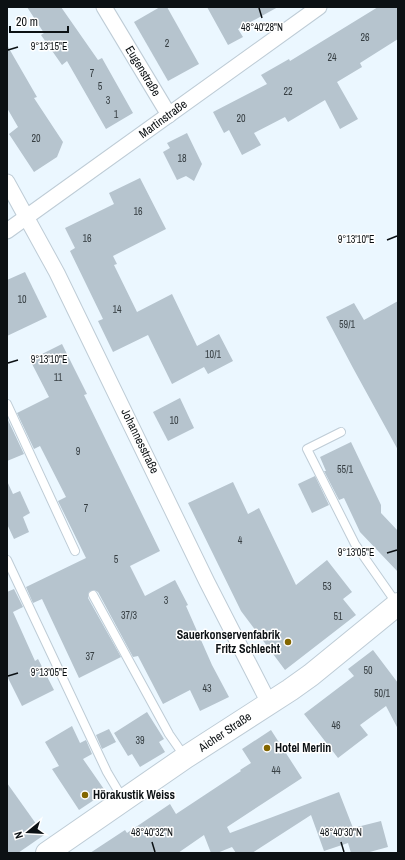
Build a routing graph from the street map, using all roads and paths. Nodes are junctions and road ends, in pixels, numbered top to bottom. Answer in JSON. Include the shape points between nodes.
{"nodes":[{"id":1,"x":104,"y":7,"type":"edge"},
{"id":2,"x":319,"y":7,"type":"edge"},
{"id":3,"x":303,"y":12,"type":"edge"},
{"id":4,"x":169,"y":115,"type":"junction"},
{"id":5,"x":7,"y":182,"type":"edge"},
{"id":6,"x":26,"y":217,"type":"junction"},
{"id":7,"x":7,"y":230,"type":"edge"},
{"id":8,"x":7,"y":404,"type":"edge"},
{"id":9,"x":341,"y":432,"type":"dead end"},
{"id":10,"x":75,"y":551,"type":"dead end"},
{"id":11,"x":7,"y":560,"type":"edge"},
{"id":12,"x":92,"y":595,"type":"dead end"},
{"id":13,"x":398,"y":604,"type":"edge"},
{"id":14,"x":269,"y":703,"type":"junction"},
{"id":15,"x":186,"y":757,"type":"junction"},
{"id":16,"x":123,"y":800,"type":"junction"},
{"id":17,"x":46,"y":853,"type":"edge"}],
"edges":[{"from":1,"to":4,"type":"street","name":"Eugenstraße"},
{"from":2,"to":3,"type":"street","name":"Martinstraße"},
{"from":3,"to":4,"type":"street","name":"Martinstraße"},
{"from":4,"to":6,"type":"street","name":"Martinstraße"},
{"from":5,"to":6,"type":"street","name":"Johannesstraße"},
{"from":6,"to":7,"type":"street","name":"Martinstraße"},
{"from":6,"to":14,"type":"street","name":"Johannesstraße","via":[[57,273],[210,588]]},
{"from":8,"to":10,"type":"lane"},
{"from":9,"to":13,"type":"lane","via":[[307,449],[355,544]]},
{"from":11,"to":16,"type":"lane","via":[[107,772]]},
{"from":12,"to":15,"type":"lane","via":[[169,734]]},
{"from":13,"to":14,"type":"main road","name":"Aicher Straße","via":[[310,675]]},
{"from":14,"to":15,"type":"main road","name":"Aicher Straße"},
{"from":15,"to":16,"type":"main road","name":"Aicher Straße"},
{"from":16,"to":17,"type":"main road","name":"Aicher Straße"}]}
